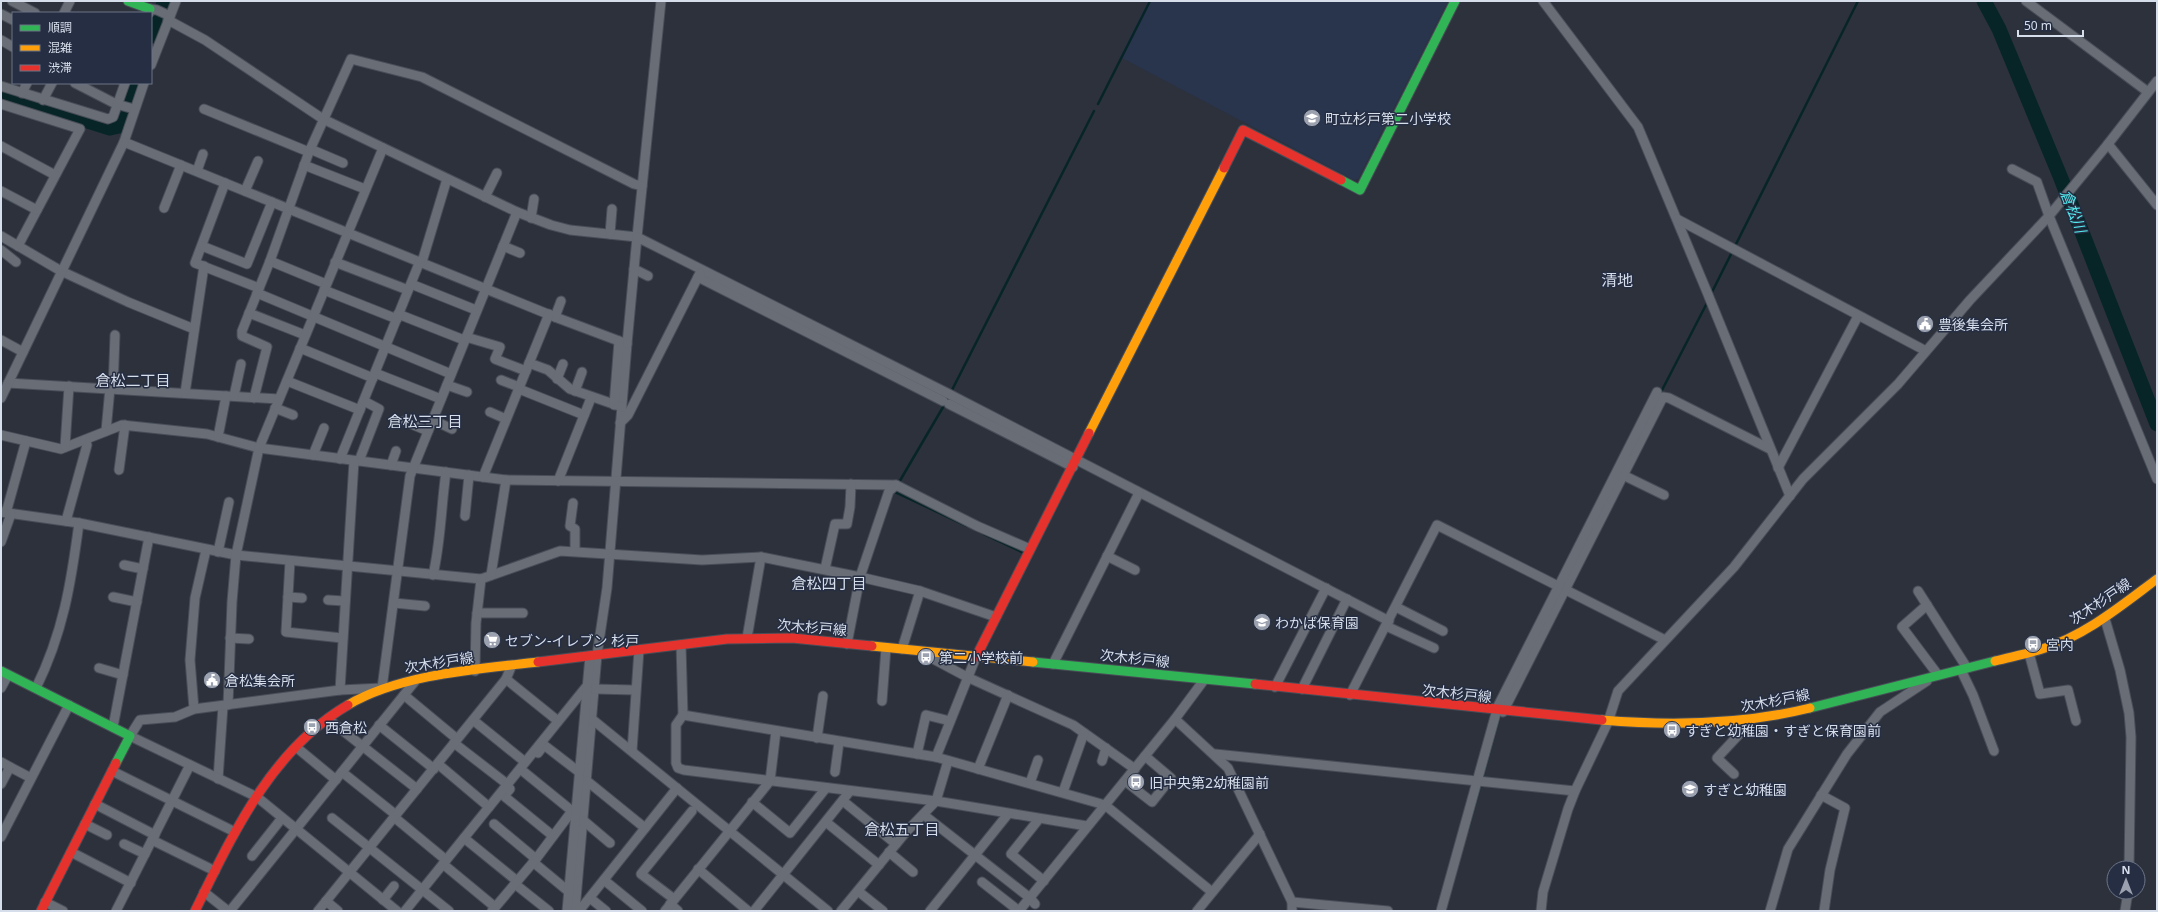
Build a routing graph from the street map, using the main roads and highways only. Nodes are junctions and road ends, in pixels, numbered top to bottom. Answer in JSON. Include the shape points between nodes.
{"nodes":[{"id":1,"x":128,"y":1,"type":"edge"},
{"id":2,"x":1455,"y":1,"type":"edge"},
{"id":3,"x":160,"y":14,"type":"edge"},
{"id":4,"x":2157,"y":579,"type":"edge"},
{"id":5,"x":976,"y":657,"type":"junction"},
{"id":6,"x":5,"y":673,"type":"edge"},
{"id":7,"x":41,"y":911,"type":"edge"},
{"id":8,"x":195,"y":911,"type":"edge"}],
"edges":[{"from":1,"to":3,"type":"main road"},
{"from":2,"to":5,"type":"main road","via":[[1360,190],[1243,130]]},
{"from":4,"to":5,"type":"main road","name":"次木杉戸線","via":[[2105,619],[2068,639],[2029,653],[1778,716],[1744,721],[1682,725],[1608,722]]},
{"from":5,"to":8,"type":"main road","name":"次木杉戸線","via":[[792,638],[727,638],[512,665],[382,688],[357,699],[328,719],[282,760],[235,832]]},
{"from":6,"to":7,"type":"main road","via":[[130,736]]}]}
